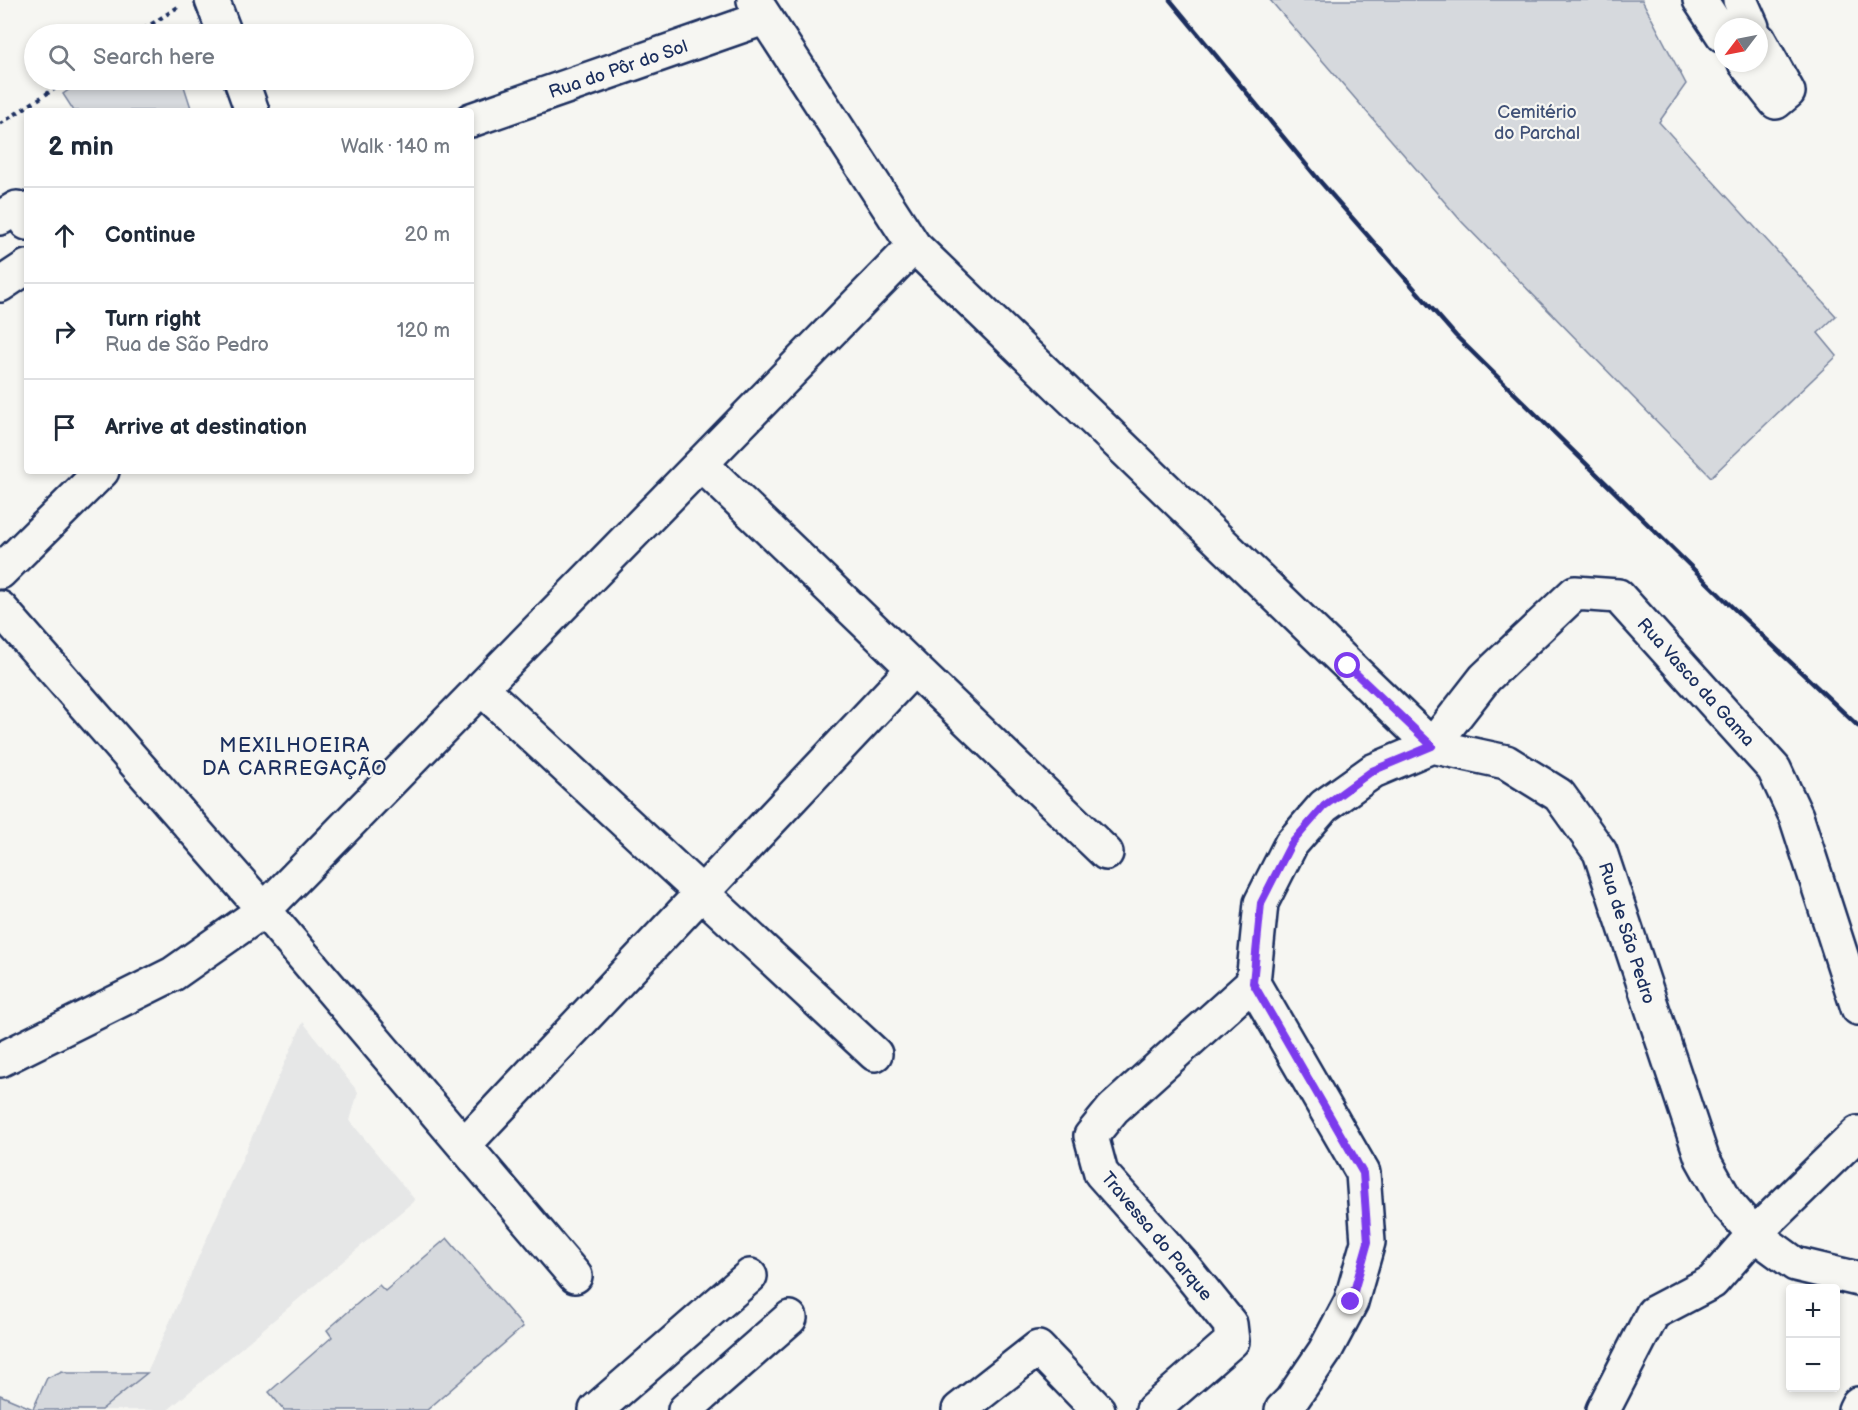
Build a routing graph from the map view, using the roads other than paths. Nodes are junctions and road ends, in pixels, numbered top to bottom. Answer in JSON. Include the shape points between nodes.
{"nodes":[{"id":1,"x":212,"y":0,"type":"edge"},
{"id":2,"x":1700,"y":0,"type":"edge"},
{"id":3,"x":1740,"y":0,"type":"edge"},
{"id":4,"x":759,"y":9,"type":"edge"},
{"id":5,"x":1748,"y":18,"type":"edge"},
{"id":6,"x":1714,"y":21,"type":"edge"},
{"id":7,"x":221,"y":24,"type":"edge"},
{"id":8,"x":1768,"y":56,"type":"edge"},
{"id":9,"x":1752,"y":72,"type":"edge"},
{"id":10,"x":245,"y":90,"type":"edge"},
{"id":11,"x":251,"y":108,"type":"edge"},
{"id":12,"x":474,"y":119,"type":"edge"},
{"id":13,"x":0,"y":218,"type":"edge"},
{"id":14,"x":24,"y":218,"type":"edge"},
{"id":15,"x":914,"y":246,"type":"junction"},
{"id":16,"x":24,"y":269,"type":"edge"},
{"id":17,"x":0,"y":285,"type":"edge"},
{"id":18,"x":701,"y":464,"type":"junction"},
{"id":19,"x":99,"y":474,"type":"edge"},
{"id":20,"x":0,"y":572,"type":"edge"},
{"id":21,"x":0,"y":608,"type":"edge"},
{"id":22,"x":913,"y":669,"type":"junction"},
{"id":23,"x":481,"y":688,"type":"junction"},
{"id":24,"x":1432,"y":746,"type":"junction"},
{"id":25,"x":1106,"y":853,"type":"dead end"},
{"id":26,"x":702,"y":894,"type":"junction"},
{"id":27,"x":264,"y":910,"type":"junction"},
{"id":28,"x":1253,"y":983,"type":"junction"},
{"id":29,"x":1858,"y":1008,"type":"edge"},
{"id":30,"x":875,"y":1054,"type":"dead end"},
{"id":31,"x":0,"y":1060,"type":"edge"},
{"id":32,"x":1858,"y":1132,"type":"edge"},
{"id":33,"x":464,"y":1145,"type":"junction"},
{"id":34,"x":1754,"y":1234,"type":"junction"},
{"id":35,"x":575,"y":1276,"type":"dead end"},
{"id":36,"x":750,"y":1276,"type":"dead end"},
{"id":37,"x":1858,"y":1279,"type":"edge"},
{"id":38,"x":790,"y":1318,"type":"dead end"},
{"id":39,"x":1858,"y":1404,"type":"edge"},
{"id":40,"x":1606,"y":1409,"type":"edge"},
{"id":41,"x":596,"y":1410,"type":"edge"},
{"id":42,"x":685,"y":1410,"type":"edge"},
{"id":43,"x":959,"y":1410,"type":"edge"},
{"id":44,"x":1098,"y":1410,"type":"edge"},
{"id":45,"x":1153,"y":1410,"type":"edge"},
{"id":46,"x":1282,"y":1410,"type":"edge"},
{"id":47,"x":1855,"y":1410,"type":"edge"}],
"edges":[{"from":1,"to":7,"type":"street"},
{"from":2,"to":6,"type":"street"},
{"from":3,"to":5,"type":"street"},
{"from":4,"to":12,"type":"street","name":"Rua do Pôr do Sol"},
{"from":4,"to":15,"type":"street"},
{"from":8,"to":9,"type":"street","via":[[1788,92],[1776,102]]},
{"from":10,"to":11,"type":"street"},
{"from":13,"to":14,"type":"street","via":[[17,208]]},
{"from":15,"to":18,"type":"street"},
{"from":15,"to":24,"type":"street"},
{"from":16,"to":17,"type":"street"},
{"from":18,"to":22,"type":"street"},
{"from":18,"to":23,"type":"street"},
{"from":19,"to":20,"type":"street"},
{"from":21,"to":27,"type":"street"},
{"from":22,"to":25,"type":"street"},
{"from":22,"to":26,"type":"street"},
{"from":23,"to":26,"type":"street"},
{"from":23,"to":27,"type":"street"},
{"from":24,"to":28,"type":"street","via":[[1372,771],[1324,806],[1291,844],[1261,903]]},
{"from":24,"to":29,"type":"street","name":"Rua Vasco da Gama","via":[[1485,678],[1575,593],[1618,596],[1774,769],[1796,816]]},
{"from":24,"to":34,"type":"street","name":"Rua de São Pedro","via":[[1506,762],[1559,795],[1600,852],[1702,1158],[1727,1203]]},
{"from":26,"to":30,"type":"street"},
{"from":26,"to":33,"type":"street"},
{"from":27,"to":31,"type":"street","via":[[173,974]]},
{"from":27,"to":33,"type":"street"},
{"from":28,"to":45,"type":"street","name":"Travessa do Parque","via":[[1113,1109],[1091,1136],[1101,1173],[1230,1324],[1232,1341]]},
{"from":28,"to":46,"type":"street","via":[[1363,1173],[1368,1242],[1351,1302],[1325,1352]]},
{"from":32,"to":34,"type":"street"},
{"from":33,"to":35,"type":"street"},
{"from":34,"to":37,"type":"street","name":"Rua de São Pedro","via":[[1795,1264]]},
{"from":34,"to":40,"type":"street","via":[[1712,1282],[1653,1313]]},
{"from":36,"to":41,"type":"street"},
{"from":38,"to":42,"type":"street"},
{"from":39,"to":47,"type":"street"},
{"from":43,"to":44,"type":"street","via":[[1038,1348]]}]}
